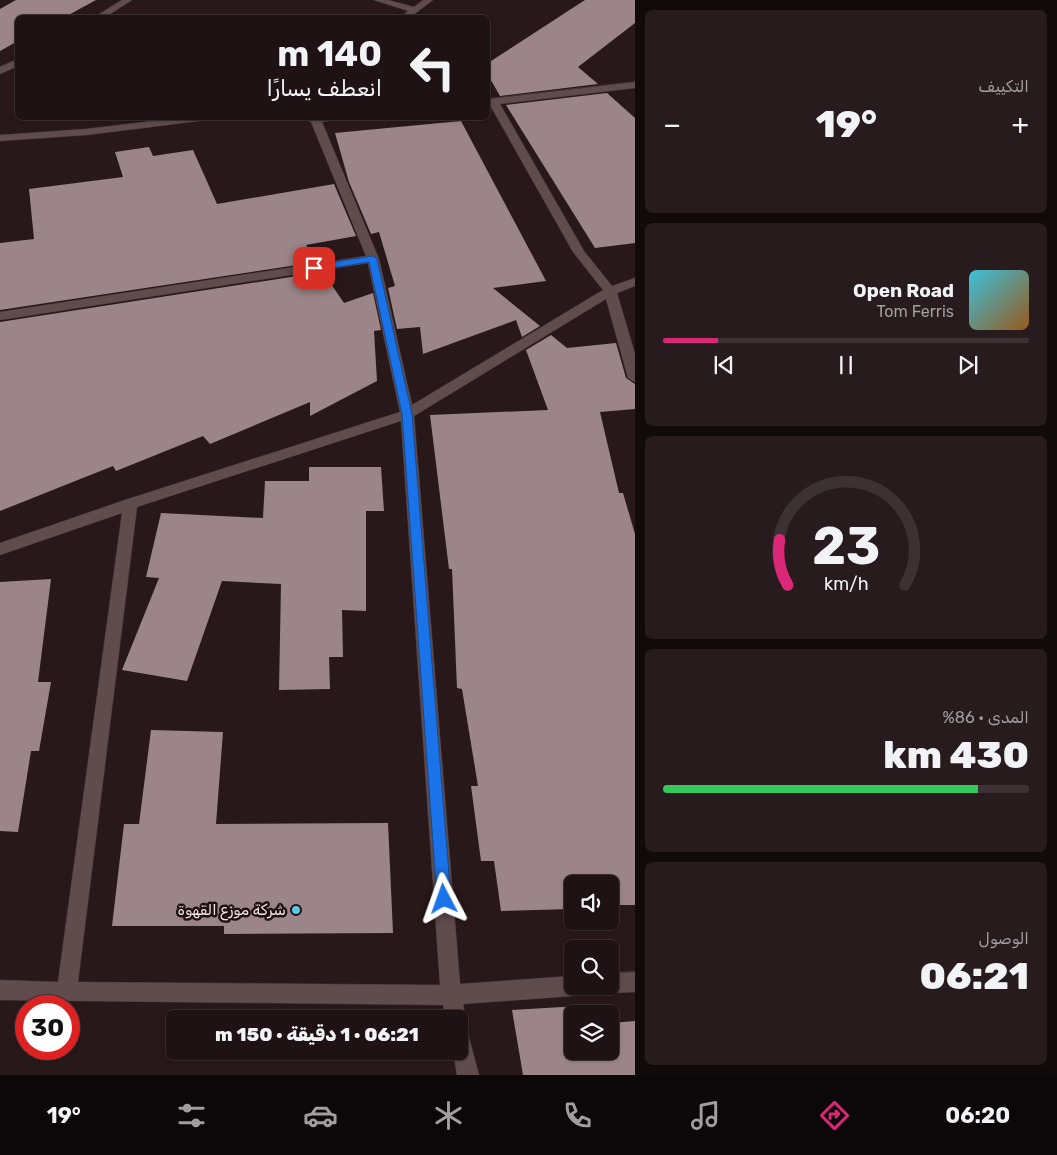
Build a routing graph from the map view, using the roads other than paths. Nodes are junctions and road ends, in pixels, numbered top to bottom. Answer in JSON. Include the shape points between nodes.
{"nodes":[{"id":1,"x":128,"y":0,"type":"edge"},
{"id":2,"x":378,"y":0,"type":"edge"},
{"id":3,"x":429,"y":0,"type":"edge"},
{"id":4,"x":415,"y":10,"type":"junction"},
{"id":5,"x":102,"y":15,"type":"edge"},
{"id":6,"x":408,"y":15,"type":"edge"},
{"id":7,"x":15,"y":64,"type":"edge"},
{"id":8,"x":0,"y":71,"type":"edge"},
{"id":9,"x":634,"y":84,"type":"edge"},
{"id":10,"x":490,"y":102,"type":"edge"},
{"id":11,"x":183,"y":120,"type":"edge"},
{"id":12,"x":314,"y":120,"type":"edge"},
{"id":13,"x":0,"y":138,"type":"edge"},
{"id":14,"x":373,"y":259,"type":"junction"},
{"id":15,"x":634,"y":282,"type":"edge"},
{"id":16,"x":610,"y":291,"type":"junction"},
{"id":17,"x":0,"y":316,"type":"edge"},
{"id":18,"x":634,"y":378,"type":"edge"},
{"id":19,"x":407,"y":414,"type":"junction"},
{"id":20,"x":130,"y":504,"type":"junction"},
{"id":21,"x":0,"y":549,"type":"edge"},
{"id":22,"x":634,"y":982,"type":"edge"},
{"id":23,"x":619,"y":983,"type":"edge"},
{"id":24,"x":564,"y":987,"type":"edge"},
{"id":25,"x":0,"y":990,"type":"edge"},
{"id":26,"x":67,"y":992,"type":"junction"},
{"id":27,"x":451,"y":996,"type":"junction"},
{"id":28,"x":454,"y":1010,"type":"edge"},
{"id":29,"x":465,"y":1060,"type":"edge"},
{"id":30,"x":468,"y":1075,"type":"edge"}],
"edges":[{"from":1,"to":5,"type":"street"},
{"from":2,"to":4,"type":"street"},
{"from":3,"to":4,"type":"street"},
{"from":4,"to":6,"type":"street"},
{"from":7,"to":8,"type":"street"},
{"from":9,"to":10,"type":"street"},
{"from":10,"to":16,"type":"street","via":[[580,252]]},
{"from":11,"to":13,"type":"street"},
{"from":12,"to":14,"type":"street"},
{"from":14,"to":17,"type":"street"},
{"from":14,"to":19,"type":"street"},
{"from":15,"to":16,"type":"street"},
{"from":16,"to":18,"type":"street"},
{"from":16,"to":19,"type":"street"},
{"from":19,"to":20,"type":"street"},
{"from":19,"to":27,"type":"street"},
{"from":20,"to":21,"type":"street"},
{"from":20,"to":26,"type":"street"},
{"from":22,"to":23,"type":"street"},
{"from":24,"to":27,"type":"street"},
{"from":25,"to":26,"type":"street"},
{"from":26,"to":27,"type":"street"},
{"from":27,"to":28,"type":"street"},
{"from":29,"to":30,"type":"street"}]}
